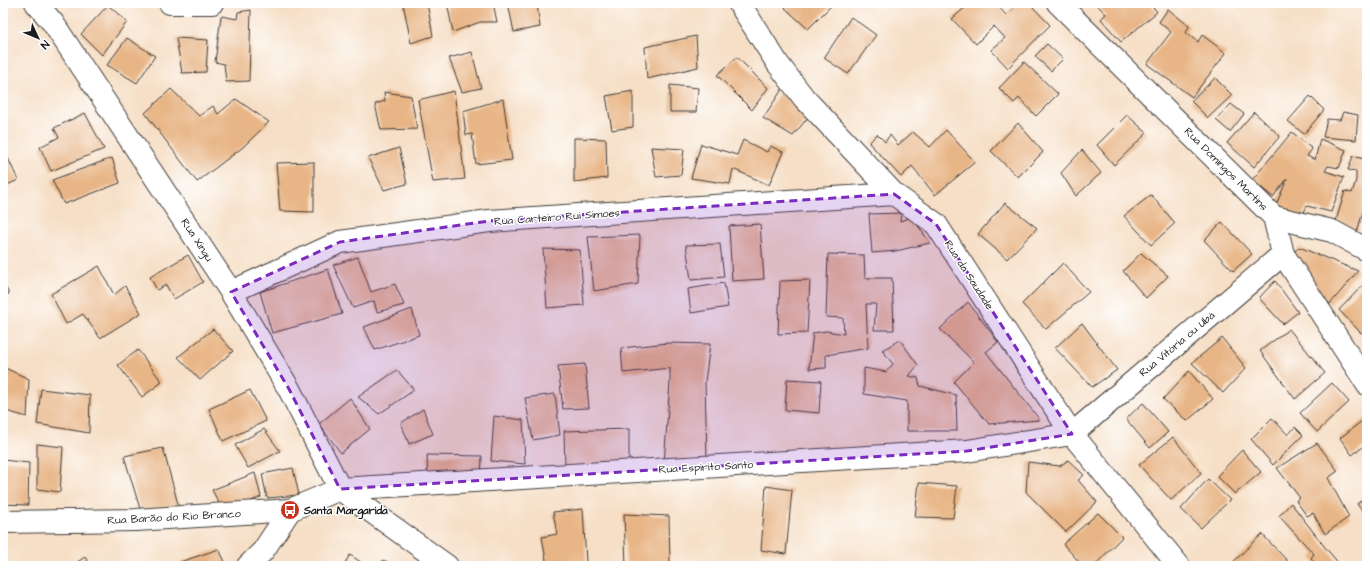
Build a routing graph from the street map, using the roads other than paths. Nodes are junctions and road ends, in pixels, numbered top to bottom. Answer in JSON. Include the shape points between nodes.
{"nodes":[{"id":1,"x":36,"y":3,"type":"edge"},
{"id":2,"x":170,"y":3,"type":"edge"},
{"id":3,"x":212,"y":3,"type":"edge"},
{"id":4,"x":739,"y":3,"type":"edge"},
{"id":5,"x":1058,"y":3,"type":"edge"},
{"id":6,"x":894,"y":194,"type":"junction"},
{"id":7,"x":1274,"y":217,"type":"junction"},
{"id":8,"x":1367,"y":250,"type":"edge"},
{"id":9,"x":1283,"y":254,"type":"junction"},
{"id":10,"x":231,"y":292,"type":"junction"},
{"id":11,"x":1367,"y":384,"type":"edge"},
{"id":12,"x":1072,"y":434,"type":"junction"},
{"id":13,"x":340,"y":489,"type":"junction"},
{"id":14,"x":290,"y":510,"type":"junction"},
{"id":15,"x":3,"y":522,"type":"edge"},
{"id":16,"x":248,"y":566,"type":"edge"},
{"id":17,"x":446,"y":566,"type":"edge"},
{"id":18,"x":1179,"y":566,"type":"edge"}],
"edges":[{"from":1,"to":10,"type":"street","name":"Rua Xingu","via":[[54,24]]},
{"from":2,"to":3,"type":"street"},
{"from":4,"to":6,"type":"street","name":"Rua da Saudade","via":[[778,64],[804,98]]},
{"from":5,"to":7,"type":"street","name":"Rua Domingos Martins"},
{"from":6,"to":10,"type":"street","name":"Rua Carteiro Rui Simoes","via":[[489,221],[340,242]]},
{"from":6,"to":12,"type":"street","name":"Rua da Saudade","via":[[936,224]]},
{"from":7,"to":8,"type":"street","via":[[1332,231]]},
{"from":7,"to":9,"type":"street","name":"Rua Domingos Martins"},
{"from":9,"to":11,"type":"street","name":"Rua Domingos Martins"},
{"from":9,"to":12,"type":"street","name":"Rua Vitória ou Ubá"},
{"from":10,"to":13,"type":"street","name":"Rua Xingu","via":[[289,389]]},
{"from":12,"to":13,"type":"street","name":"Rua Espírito Santo","via":[[967,451]]},
{"from":12,"to":18,"type":"street","name":"Rua da Saudade"},
{"from":13,"to":14,"type":"street","name":"Rua Barão do Rio Branco"},
{"from":13,"to":17,"type":"street"},
{"from":14,"to":15,"type":"street","name":"Rua Barão do Rio Branco","via":[[136,520]]},
{"from":14,"to":16,"type":"street","via":[[263,551]]}]}
